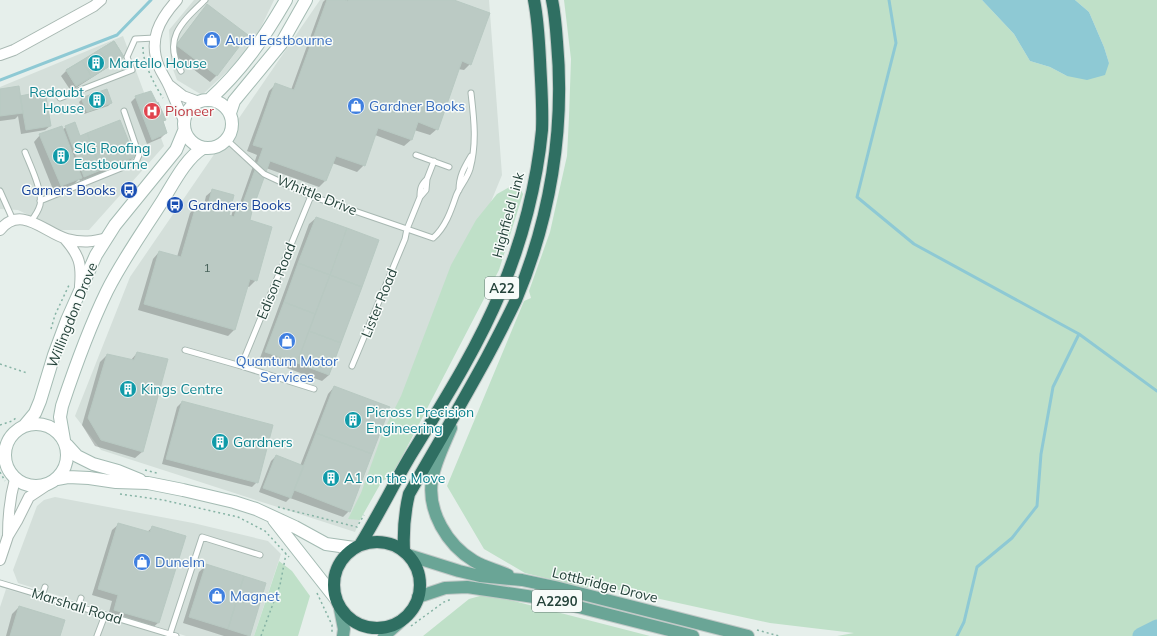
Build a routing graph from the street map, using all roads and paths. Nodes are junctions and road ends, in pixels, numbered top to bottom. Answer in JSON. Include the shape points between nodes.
{"nodes":[{"id":1,"x":101,"y":0,"type":"edge"},
{"id":2,"x":177,"y":0,"type":"edge"},
{"id":3,"x":205,"y":0,"type":"edge"},
{"id":4,"x":286,"y":0,"type":"edge"},
{"id":5,"x":306,"y":0,"type":"edge"},
{"id":6,"x":534,"y":0,"type":"edge"},
{"id":7,"x":552,"y":0,"type":"edge"},
{"id":8,"x":144,"y":38,"type":"junction"},
{"id":9,"x":155,"y":38,"type":"junction"},
{"id":10,"x":0,"y":55,"type":"edge"},
{"id":11,"x":181,"y":71,"type":"dead end"},
{"id":12,"x":169,"y":85,"type":"junction"},
{"id":13,"x":471,"y":93,"type":"dead end"},
{"id":14,"x":60,"y":98,"type":"dead end"},
{"id":15,"x":165,"y":101,"type":"dead end"},
{"id":16,"x":204,"y":101,"type":"junction"},
{"id":17,"x":124,"y":111,"type":"dead end"},
{"id":18,"x":230,"y":112,"type":"junction"},
{"id":19,"x":184,"y":125,"type":"junction"},
{"id":20,"x":227,"y":140,"type":"junction"},
{"id":21,"x":203,"y":148,"type":"junction"},
{"id":22,"x":25,"y":152,"type":"dead end"},
{"id":23,"x":416,"y":155,"type":"dead end"},
{"id":24,"x":434,"y":161,"type":"junction"},
{"id":25,"x":449,"y":167,"type":"dead end"},
{"id":26,"x":0,"y":191,"type":"edge"},
{"id":27,"x":311,"y":196,"type":"junction"},
{"id":28,"x":40,"y":201,"type":"junction"},
{"id":29,"x":13,"y":220,"type":"junction"},
{"id":30,"x":31,"y":221,"type":"junction"},
{"id":31,"x":407,"y":229,"type":"junction"},
{"id":32,"x":0,"y":230,"type":"edge"},
{"id":33,"x":107,"y":238,"type":"junction"},
{"id":34,"x":65,"y":239,"type":"junction"},
{"id":35,"x":75,"y":285,"type":"junction"},
{"id":36,"x":51,"y":330,"type":"dead end"},
{"id":37,"x":185,"y":350,"type":"dead end"},
{"id":38,"x":0,"y":364,"type":"edge"},
{"id":39,"x":241,"y":366,"type":"junction"},
{"id":40,"x":352,"y":366,"type":"dead end"},
{"id":41,"x":27,"y":373,"type":"dead end"},
{"id":42,"x":314,"y":389,"type":"dead end"},
{"id":43,"x":456,"y":412,"type":"junction"},
{"id":44,"x":20,"y":424,"type":"junction"},
{"id":45,"x":0,"y":425,"type":"edge"},
{"id":46,"x":0,"y":434,"type":"edge"},
{"id":47,"x":65,"y":443,"type":"junction"},
{"id":48,"x":3,"y":464,"type":"edge"},
{"id":49,"x":145,"y":470,"type":"dead end"},
{"id":50,"x":160,"y":474,"type":"dead end"},
{"id":51,"x":15,"y":479,"type":"junction"},
{"id":52,"x":52,"y":482,"type":"junction"},
{"id":53,"x":148,"y":483,"type":"junction"},
{"id":54,"x":117,"y":493,"type":"dead end"},
{"id":55,"x":273,"y":511,"type":"junction"},
{"id":56,"x":364,"y":515,"type":"dead end"},
{"id":57,"x":8,"y":536,"type":"junction"},
{"id":58,"x":357,"y":546,"type":"junction"},
{"id":59,"x":406,"y":553,"type":"junction"},
{"id":60,"x":286,"y":554,"type":"junction"},
{"id":61,"x":260,"y":555,"type":"dead end"},
{"id":62,"x":0,"y":560,"type":"edge"},
{"id":63,"x":291,"y":560,"type":"dead end"},
{"id":64,"x":522,"y":580,"type":"junction"},
{"id":65,"x":0,"y":583,"type":"edge"},
{"id":66,"x":45,"y":587,"type":"dead end"},
{"id":67,"x":317,"y":593,"type":"dead end"},
{"id":68,"x":42,"y":596,"type":"junction"},
{"id":69,"x":418,"y":597,"type":"junction"},
{"id":70,"x":81,"y":598,"type":"dead end"},
{"id":71,"x":454,"y":598,"type":"dead end"},
{"id":72,"x":338,"y":604,"type":"junction"},
{"id":73,"x":78,"y":607,"type":"junction"},
{"id":74,"x":105,"y":615,"type":"junction"},
{"id":75,"x":405,"y":624,"type":"junction"},
{"id":76,"x":752,"y":633,"type":"edge"},
{"id":77,"x":173,"y":635,"type":"edge"},
{"id":78,"x":97,"y":636,"type":"edge"},
{"id":79,"x":261,"y":636,"type":"edge"},
{"id":80,"x":332,"y":636,"type":"edge"},
{"id":81,"x":343,"y":636,"type":"edge"},
{"id":82,"x":384,"y":636,"type":"edge"},
{"id":83,"x":693,"y":636,"type":"edge"},
{"id":84,"x":779,"y":636,"type":"edge"}],
"edges":[{"from":1,"to":10,"type":"street","via":[[30,42]]},
{"from":2,"to":9,"type":"street","via":[[162,18]]},
{"from":3,"to":11,"type":"lane","via":[[174,37],[174,53]]},
{"from":4,"to":16,"type":"street","via":[[246,61],[225,86]]},
{"from":5,"to":18,"type":"street","via":[[281,44],[234,101]]},
{"from":6,"to":58,"type":"highway","name":"Highfield Link","number":"A22","via":[[539,30],[542,129],[530,198],[517,248],[501,291],[477,342],[393,485],[379,515]]},
{"from":7,"to":43,"type":"highway","number":"A22","via":[[559,68],[558,130],[552,182],[528,267],[515,301]]},
{"from":8,"to":9,"type":"lane"},
{"from":8,"to":14,"type":"lane","via":[[135,39],[127,57],[132,70]]},
{"from":8,"to":15,"type":"path","via":[[142,51],[157,90]]},
{"from":9,"to":12,"type":"street","via":[[158,65]]},
{"from":12,"to":16,"type":"street","via":[[184,96]]},
{"from":12,"to":19,"type":"street"},
{"from":13,"to":31,"type":"lane","name":"Whittle Drive","via":[[475,133],[472,155],[459,180],[458,190],[440,232],[433,238]]},
{"from":16,"to":18,"type":"street","via":[[221,104]]},
{"from":16,"to":19,"type":"street","via":[[186,112]]},
{"from":17,"to":28,"type":"lane","via":[[139,155],[136,162]]},
{"from":18,"to":20,"type":"street","via":[[233,127]]},
{"from":19,"to":21,"type":"street","via":[[191,142]]},
{"from":19,"to":33,"type":"street","name":"Willingdon Drove","via":[[176,150]]},
{"from":20,"to":21,"type":"street","via":[[216,147]]},
{"from":20,"to":27,"type":"lane","name":"Whittle Drive","via":[[264,174]]},
{"from":21,"to":47,"type":"street","name":"Willingdon Drove","via":[[192,157],[175,180],[133,245],[86,336],[62,406],[60,418]]},
{"from":22,"to":28,"type":"lane"},
{"from":23,"to":24,"type":"lane"},
{"from":24,"to":25,"type":"lane"},
{"from":24,"to":31,"type":"lane","via":[[426,190],[420,197]]},
{"from":26,"to":29,"type":"lane"},
{"from":27,"to":31,"type":"lane","name":"Whittle Drive"},
{"from":27,"to":39,"type":"lane","name":"Edison Road"},
{"from":28,"to":30,"type":"lane","via":[[36,215]]},
{"from":29,"to":30,"type":"street"},
{"from":29,"to":32,"type":"street","via":[[5,223]]},
{"from":30,"to":34,"type":"street"},
{"from":31,"to":40,"type":"lane","name":"Lister Road"},
{"from":33,"to":34,"type":"street","via":[[91,242]]},
{"from":33,"to":35,"type":"street","name":"Willingdon Drove"},
{"from":34,"to":35,"type":"street","via":[[74,249],[81,264],[82,275]]},
{"from":35,"to":36,"type":"path","via":[[55,315]]},
{"from":35,"to":44,"type":"street","name":"Willingdon Drove","via":[[40,401],[35,413]]},
{"from":37,"to":39,"type":"lane"},
{"from":38,"to":41,"type":"path"},
{"from":39,"to":42,"type":"lane"},
{"from":43,"to":59,"type":"highway","number":"A22","via":[[409,494],[403,529]]},
{"from":43,"to":64,"type":"main road","via":[[432,482],[432,500],[438,520],[447,536],[474,561]]},
{"from":44,"to":45,"type":"path","via":[[12,421]]},
{"from":44,"to":46,"type":"street"},
{"from":44,"to":47,"type":"street","via":[[34,423],[47,426],[59,433]]},
{"from":44,"to":48,"type":"street","via":[[10,436]]},
{"from":47,"to":52,"type":"street","via":[[67,464],[63,472]]},
{"from":47,"to":53,"type":"street","via":[[82,459]]},
{"from":48,"to":51,"type":"street"},
{"from":49,"to":50,"type":"path"},
{"from":51,"to":52,"type":"street","via":[[30,486]]},
{"from":51,"to":57,"type":"street","via":[[8,519]]},
{"from":52,"to":53,"type":"street","via":[[68,477]]},
{"from":52,"to":57,"type":"street","via":[[29,497]]},
{"from":53,"to":55,"type":"street"},
{"from":54,"to":60,"type":"path","via":[[163,500],[238,517],[264,531]]},
{"from":55,"to":56,"type":"path","via":[[356,527]]},
{"from":55,"to":58,"type":"street","via":[[326,544]]},
{"from":55,"to":72,"type":"street"},
{"from":57,"to":62,"type":"street"},
{"from":58,"to":59,"type":"highway","via":[[382,542],[392,544]]},
{"from":58,"to":72,"type":"highway","via":[[345,555],[338,565],[334,588]]},
{"from":59,"to":64,"type":"main road","name":"Lottbridge Drove","number":"A2290","via":[[480,576]]},
{"from":59,"to":69,"type":"highway","via":[[415,564],[419,575]]},
{"from":60,"to":63,"type":"path"},
{"from":60,"to":79,"type":"path","via":[[280,585]]},
{"from":61,"to":77,"type":"lane","via":[[202,537]]},
{"from":64,"to":76,"type":"main road","name":"Lottbridge Drove","number":"A2290"},
{"from":65,"to":68,"type":"lane","name":"Marshall Road"},
{"from":66,"to":68,"type":"lane"},
{"from":67,"to":80,"type":"path","via":[[332,625]]},
{"from":68,"to":73,"type":"lane","name":"Marshall Road"},
{"from":69,"to":75,"type":"highway"},
{"from":69,"to":83,"type":"main road","name":"Lottbridge Drove","number":"A2290","via":[[445,588],[467,587],[547,599]]},
{"from":70,"to":73,"type":"lane"},
{"from":71,"to":75,"type":"path"},
{"from":72,"to":75,"type":"highway","via":[[357,624],[385,627]]},
{"from":72,"to":81,"type":"main road","via":[[344,629]]},
{"from":73,"to":74,"type":"lane","name":"Marshall Road"},
{"from":74,"to":77,"type":"lane","name":"Marshall Road"},
{"from":74,"to":78,"type":"lane"},
{"from":75,"to":82,"type":"main road"},
{"from":76,"to":84,"type":"path"}]}
